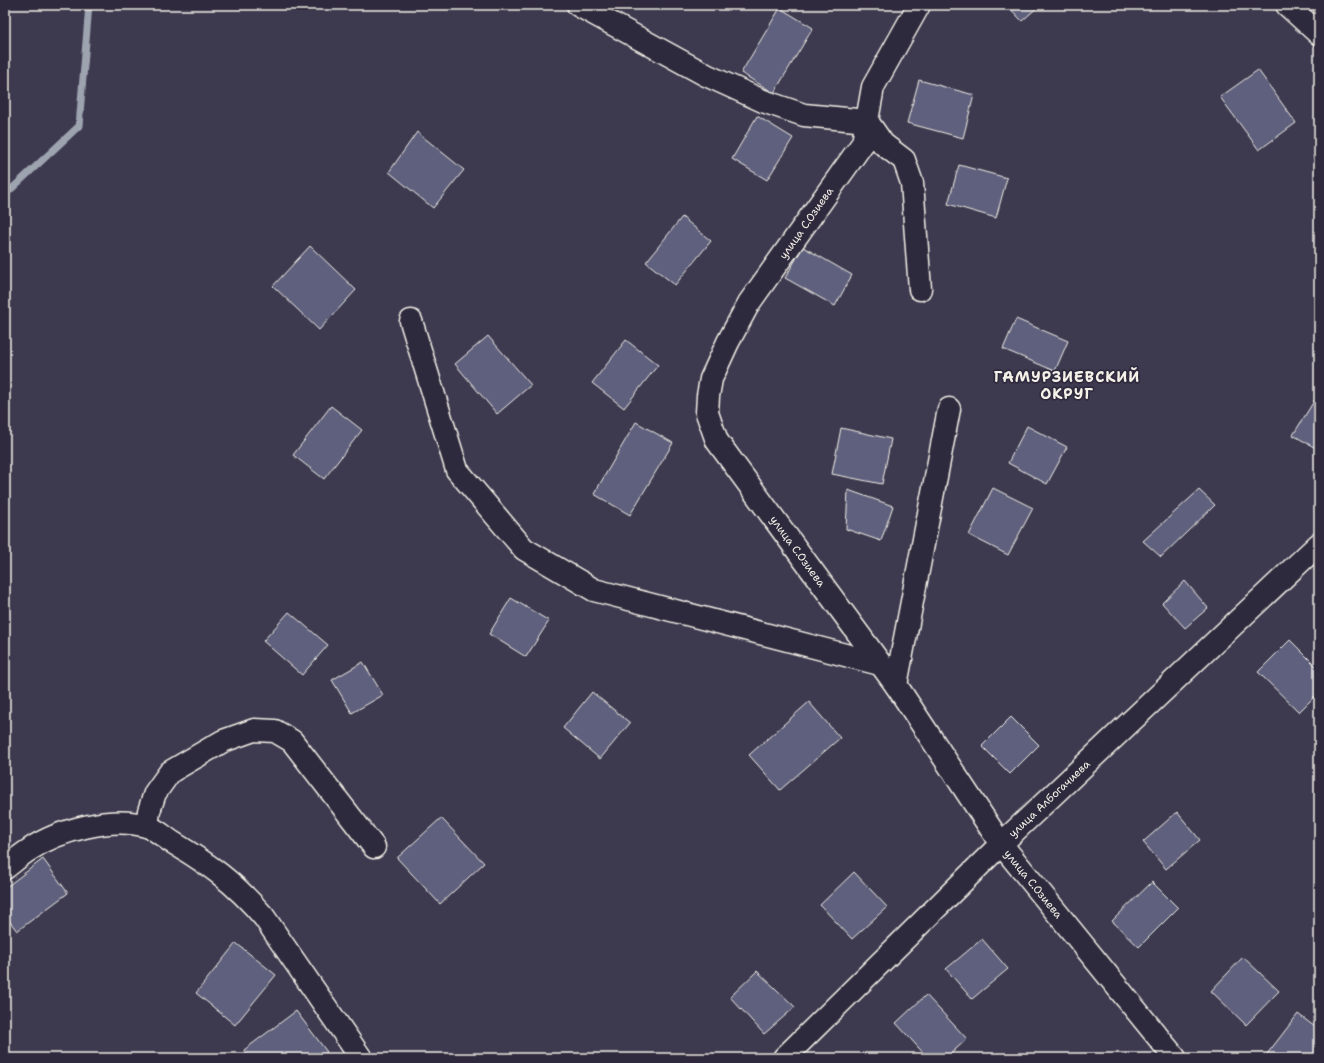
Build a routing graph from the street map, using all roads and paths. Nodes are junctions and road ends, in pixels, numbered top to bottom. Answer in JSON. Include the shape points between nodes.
{"nodes":[{"id":1,"x":578,"y":5,"type":"edge"},
{"id":2,"x":919,"y":5,"type":"edge"},
{"id":3,"x":1287,"y":5,"type":"edge"},
{"id":4,"x":1319,"y":34,"type":"edge"},
{"id":5,"x":867,"y":120,"type":"junction"},
{"id":6,"x":920,"y":289,"type":"dead end"},
{"id":7,"x":411,"y":321,"type":"dead end"},
{"id":8,"x":949,"y":409,"type":"dead end"},
{"id":9,"x":1319,"y":544,"type":"edge"},
{"id":10,"x":880,"y":664,"type":"junction"},
{"id":11,"x":896,"y":685,"type":"junction"},
{"id":12,"x":147,"y":826,"type":"junction"},
{"id":13,"x":1001,"y":844,"type":"junction"},
{"id":14,"x":374,"y":848,"type":"dead end"},
{"id":15,"x":5,"y":868,"type":"edge"},
{"id":16,"x":361,"y":1058,"type":"edge"},
{"id":17,"x":784,"y":1058,"type":"edge"},
{"id":18,"x":1175,"y":1058,"type":"edge"}],
"edges":[{"from":1,"to":5,"type":"street","via":[[706,75],[763,101],[804,115]]},
{"from":2,"to":5,"type":"street","name":"улица С.Озиева","via":[[873,88]]},
{"from":3,"to":4,"type":"street"},
{"from":5,"to":6,"type":"street","via":[[883,144],[904,160],[912,183]]},
{"from":5,"to":10,"type":"street","name":"улица С.Озиева","via":[[862,142],[749,303],[711,379],[707,413],[717,441]]},
{"from":7,"to":10,"type":"street","via":[[457,470],[524,549],[594,590]]},
{"from":8,"to":11,"type":"street"},
{"from":9,"to":13,"type":"street","name":"улица Албогачиева"},
{"from":10,"to":11,"type":"street","name":"улица С.Озиева"},
{"from":11,"to":13,"type":"street","name":"улица С.Озиева"},
{"from":12,"to":14,"type":"street","via":[[155,794],[170,772],[223,741],[254,730],[275,731],[292,741]]},
{"from":12,"to":15,"type":"street","via":[[125,823],[102,824],[72,830],[29,849]]},
{"from":12,"to":16,"type":"street","via":[[220,872],[251,902]]},
{"from":13,"to":17,"type":"street","name":"улица Албогачиева"},
{"from":13,"to":18,"type":"street","name":"улица С.Озиева"}]}
